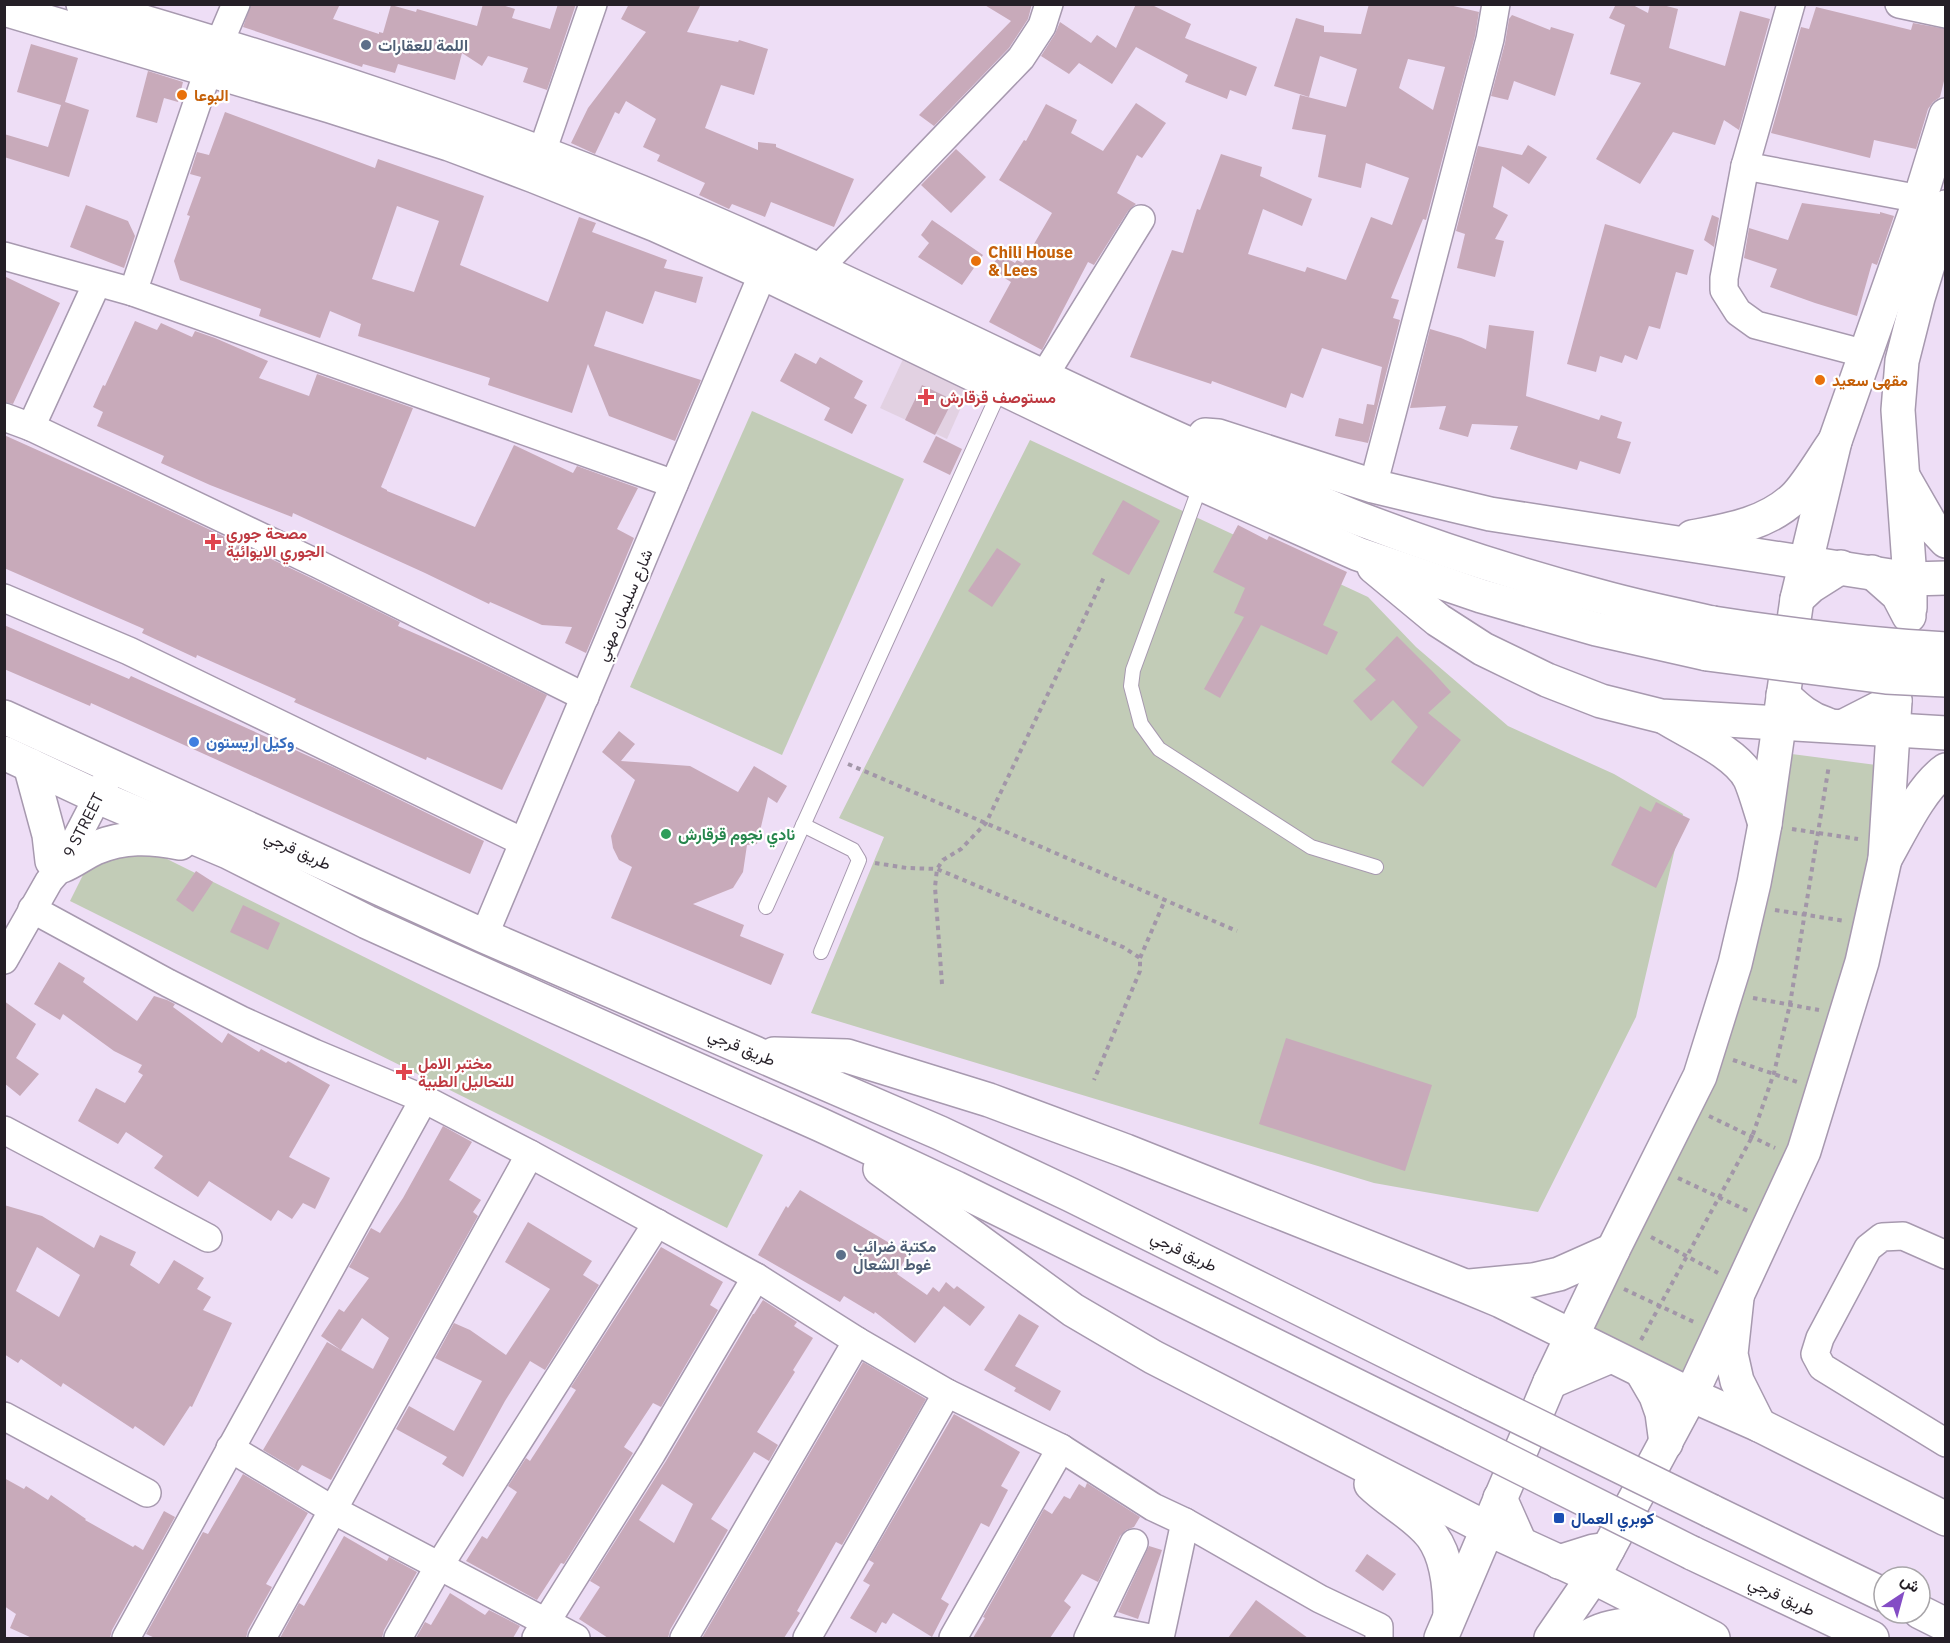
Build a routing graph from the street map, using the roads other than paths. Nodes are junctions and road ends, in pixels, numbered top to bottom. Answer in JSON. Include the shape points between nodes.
{"nodes":[{"id":1,"x":83,"y":4,"type":"edge"},
{"id":2,"x":236,"y":4,"type":"edge"},
{"id":3,"x":593,"y":4,"type":"edge"},
{"id":4,"x":1049,"y":4,"type":"edge"},
{"id":5,"x":1496,"y":4,"type":"edge"},
{"id":6,"x":1791,"y":4,"type":"edge"},
{"id":7,"x":1899,"y":4,"type":"edge"},
{"id":8,"x":4,"y":9,"type":"edge"},
{"id":9,"x":1946,"y":15,"type":"edge"},
{"id":10,"x":214,"y":56,"type":"junction"},
{"id":11,"x":1946,"y":115,"type":"edge"},
{"id":12,"x":538,"y":164,"type":"junction"},
{"id":13,"x":1745,"y":166,"type":"junction"},
{"id":14,"x":1933,"y":203,"type":"edge"},
{"id":15,"x":1142,"y":219,"type":"dead end"},
{"id":16,"x":4,"y":256,"type":"edge"},
{"id":17,"x":817,"y":270,"type":"junction"},
{"id":18,"x":763,"y":273,"type":"junction"},
{"id":19,"x":97,"y":283,"type":"junction"},
{"id":20,"x":133,"y":292,"type":"junction"},
{"id":21,"x":1866,"y":354,"type":"junction"},
{"id":22,"x":1044,"y":376,"type":"junction"},
{"id":23,"x":1001,"y":388,"type":"junction"},
{"id":24,"x":4,"y":417,"type":"edge"},
{"id":25,"x":31,"y":427,"type":"junction"},
{"id":26,"x":1165,"y":434,"type":"junction"},
{"id":27,"x":1835,"y":441,"type":"junction"},
{"id":28,"x":1904,"y":478,"type":"junction"},
{"id":29,"x":674,"y":484,"type":"junction"},
{"id":30,"x":1201,"y":484,"type":"junction"},
{"id":31,"x":1373,"y":486,"type":"junction"},
{"id":32,"x":1946,"y":541,"type":"edge"},
{"id":33,"x":1670,"y":542,"type":"junction"},
{"id":34,"x":1358,"y":554,"type":"junction"},
{"id":35,"x":1807,"y":562,"type":"junction"},
{"id":36,"x":1857,"y":570,"type":"junction"},
{"id":37,"x":1946,"y":578,"type":"edge"},
{"id":38,"x":1910,"y":579,"type":"junction"},
{"id":39,"x":4,"y":598,"type":"edge"},
{"id":40,"x":1797,"y":599,"type":"junction"},
{"id":41,"x":1910,"y":616,"type":"junction"},
{"id":42,"x":1710,"y":639,"type":"junction"},
{"id":43,"x":1946,"y":649,"type":"edge"},
{"id":44,"x":1946,"y":680,"type":"edge"},
{"id":45,"x":585,"y":697,"type":"junction"},
{"id":46,"x":1781,"y":709,"type":"junction"},
{"id":47,"x":1894,"y":715,"type":"junction"},
{"id":48,"x":1661,"y":716,"type":"junction"},
{"id":49,"x":4,"y":717,"type":"edge"},
{"id":50,"x":1946,"y":733,"type":"edge"},
{"id":51,"x":17,"y":759,"type":"edge"},
{"id":52,"x":105,"y":762,"type":"junction"},
{"id":53,"x":1946,"y":770,"type":"edge"},
{"id":54,"x":91,"y":793,"type":"junction"},
{"id":55,"x":803,"y":825,"type":"junction"},
{"id":56,"x":1777,"y":826,"type":"junction"},
{"id":57,"x":523,"y":842,"type":"junction"},
{"id":58,"x":1873,"y":849,"type":"junction"},
{"id":59,"x":228,"y":852,"type":"junction"},
{"id":60,"x":1376,"y":867,"type":"dead end"},
{"id":61,"x":54,"y":869,"type":"junction"},
{"id":62,"x":766,"y":907,"type":"dead end"},
{"id":63,"x":32,"y":909,"type":"junction"},
{"id":64,"x":484,"y":936,"type":"junction"},
{"id":65,"x":821,"y":952,"type":"dead end"},
{"id":66,"x":5,"y":956,"type":"edge"},
{"id":67,"x":757,"y":1053,"type":"junction"},
{"id":68,"x":424,"y":1099,"type":"junction"},
{"id":69,"x":821,"y":1125,"type":"junction"},
{"id":70,"x":4,"y":1130,"type":"edge"},
{"id":71,"x":530,"y":1154,"type":"junction"},
{"id":72,"x":657,"y":1223,"type":"junction"},
{"id":73,"x":208,"y":1238,"type":"dead end"},
{"id":74,"x":1612,"y":1250,"type":"junction"},
{"id":75,"x":1946,"y":1255,"type":"edge"},
{"id":76,"x":756,"y":1277,"type":"junction"},
{"id":77,"x":1465,"y":1286,"type":"junction"},
{"id":78,"x":1728,"y":1286,"type":"junction"},
{"id":79,"x":1573,"y":1337,"type":"junction"},
{"id":80,"x":857,"y":1341,"type":"junction"},
{"id":81,"x":1627,"y":1364,"type":"junction"},
{"id":82,"x":1550,"y":1382,"type":"junction"},
{"id":83,"x":947,"y":1393,"type":"junction"},
{"id":84,"x":1691,"y":1395,"type":"junction"},
{"id":85,"x":4,"y":1416,"type":"edge"},
{"id":86,"x":1759,"y":1425,"type":"junction"},
{"id":87,"x":1666,"y":1443,"type":"junction"},
{"id":88,"x":1946,"y":1443,"type":"edge"},
{"id":89,"x":230,"y":1448,"type":"junction"},
{"id":90,"x":1061,"y":1448,"type":"junction"},
{"id":91,"x":1364,"y":1465,"type":"junction"},
{"id":92,"x":147,"y":1493,"type":"dead end"},
{"id":93,"x":1500,"y":1498,"type":"junction"},
{"id":94,"x":333,"y":1510,"type":"junction"},
{"id":95,"x":1946,"y":1519,"type":"edge"},
{"id":96,"x":1185,"y":1522,"type":"junction"},
{"id":97,"x":1488,"y":1529,"type":"junction"},
{"id":98,"x":1134,"y":1543,"type":"dead end"},
{"id":99,"x":1520,"y":1543,"type":"junction"},
{"id":100,"x":1600,"y":1563,"type":"junction"},
{"id":101,"x":439,"y":1566,"type":"junction"},
{"id":102,"x":1872,"y":1589,"type":"edge"},
{"id":103,"x":1932,"y":1618,"type":"edge"},
{"id":104,"x":1946,"y":1624,"type":"edge"},
{"id":105,"x":1446,"y":1626,"type":"edge"},
{"id":106,"x":541,"y":1631,"type":"edge"},
{"id":107,"x":1091,"y":1633,"type":"edge"},
{"id":108,"x":1706,"y":1636,"type":"edge"},
{"id":109,"x":126,"y":1638,"type":"edge"},
{"id":110,"x":262,"y":1638,"type":"edge"},
{"id":111,"x":398,"y":1638,"type":"edge"},
{"id":112,"x":576,"y":1638,"type":"edge"},
{"id":113,"x":684,"y":1638,"type":"edge"},
{"id":114,"x":807,"y":1638,"type":"edge"},
{"id":115,"x":953,"y":1638,"type":"edge"},
{"id":116,"x":1150,"y":1638,"type":"edge"},
{"id":117,"x":1160,"y":1638,"type":"edge"},
{"id":118,"x":1379,"y":1638,"type":"edge"},
{"id":119,"x":1551,"y":1638,"type":"edge"},
{"id":120,"x":1586,"y":1638,"type":"edge"},
{"id":121,"x":1872,"y":1638,"type":"edge"}],
"edges":[{"from":1,"to":10,"type":"main road"},
{"from":2,"to":10,"type":"street"},
{"from":3,"to":12,"type":"street"},
{"from":4,"to":17,"type":"street","via":[[1042,26],[1021,58]]},
{"from":5,"to":31,"type":"street"},
{"from":6,"to":13,"type":"street"},
{"from":7,"to":9,"type":"street"},
{"from":8,"to":10,"type":"main road"},
{"from":10,"to":12,"type":"main road","via":[[458,122]]},
{"from":10,"to":20,"type":"street"},
{"from":11,"to":14,"type":"main road"},
{"from":12,"to":17,"type":"main road","via":[[682,209]]},
{"from":12,"to":18,"type":"main road","via":[[656,225]]},
{"from":13,"to":14,"type":"street"},
{"from":13,"to":21,"type":"street","via":[[1724,278],[1724,290],[1730,300],[1738,312],[1756,325]]},
{"from":14,"to":21,"type":"main road"},
{"from":14,"to":28,"type":"main road","via":[[1918,298],[1902,361],[1898,410]]},
{"from":15,"to":22,"type":"street"},
{"from":16,"to":19,"type":"street"},
{"from":17,"to":22,"type":"main road"},
{"from":18,"to":23,"type":"main road"},
{"from":18,"to":29,"type":"street","name":"شارع سليمان مهني"},
{"from":19,"to":20,"type":"street"},
{"from":19,"to":25,"type":"street"},
{"from":20,"to":29,"type":"street"},
{"from":21,"to":27,"type":"main road"},
{"from":22,"to":26,"type":"main road"},
{"from":23,"to":30,"type":"main road"},
{"from":23,"to":55,"type":"lane"},
{"from":24,"to":25,"type":"street"},
{"from":25,"to":45,"type":"street"},
{"from":26,"to":31,"type":"main road","via":[[1218,436]]},
{"from":26,"to":42,"type":"main road","via":[[1365,521],[1481,562],[1602,597]]},
{"from":27,"to":33,"type":"main road","via":[[1796,497],[1767,518]]},
{"from":27,"to":35,"type":"main road"},
{"from":28,"to":32,"type":"main road","via":[[1931,525]]},
{"from":28,"to":38,"type":"main road"},
{"from":29,"to":45,"type":"street","name":"شارع سليمان مهني"},
{"from":30,"to":34,"type":"main road"},
{"from":30,"to":60,"type":"lane","via":[[1133,670],[1131,686],[1141,724],[1159,749],[1311,848]]},
{"from":31,"to":33,"type":"main road","via":[[1490,514]]},
{"from":33,"to":35,"type":"main road"},
{"from":34,"to":42,"type":"main road","via":[[1481,596],[1596,629]]},
{"from":34,"to":48,"type":"main road","via":[[1438,620],[1483,649],[1601,701]]},
{"from":35,"to":36,"type":"main road"},
{"from":35,"to":40,"type":"main road"},
{"from":36,"to":38,"type":"main road"},
{"from":36,"to":40,"type":"main road","via":[[1811,586]]},
{"from":36,"to":41,"type":"main road","via":[[1898,595]]},
{"from":37,"to":38,"type":"main road"},
{"from":38,"to":41,"type":"main road"},
{"from":39,"to":57,"type":"street","via":[[129,651]]},
{"from":40,"to":46,"type":"main road"},
{"from":41,"to":47,"type":"main road"},
{"from":42,"to":43,"type":"main road","bridge":true},
{"from":42,"to":44,"type":"main road","bridge":true,"via":[[1886,677]]},
{"from":45,"to":57,"type":"street","name":"شارع سليمان مهني"},
{"from":46,"to":47,"type":"main road","via":[[1837,726]]},
{"from":46,"to":48,"type":"main road"},
{"from":46,"to":56,"type":"main road"},
{"from":47,"to":50,"type":"main road"},
{"from":47,"to":58,"type":"main road"},
{"from":48,"to":56,"type":"main road","via":[[1726,753],[1739,765]]},
{"from":49,"to":52,"type":"main road","name":"طريق قرجي"},
{"from":51,"to":54,"type":"main road","name":"طريق قرجي"},
{"from":51,"to":61,"type":"main road","via":[[49,835]]},
{"from":52,"to":54,"type":"street","name":"9 STREET"},
{"from":52,"to":64,"type":"main road","name":"طريق قرجي"},
{"from":53,"to":58,"type":"main road"},
{"from":54,"to":59,"type":"main road","name":"طريق قرجي"},
{"from":54,"to":61,"type":"street","name":"9 STREET"},
{"from":55,"to":62,"type":"lane"},
{"from":55,"to":65,"type":"lane","via":[[853,850],[859,860]]},
{"from":56,"to":74,"type":"main road","via":[[1700,1076]]},
{"from":57,"to":64,"type":"street","name":"شارع سليمان مهني"},
{"from":58,"to":78,"type":"main road","via":[[1862,962],[1804,1151]]},
{"from":59,"to":61,"type":"main road","via":[[162,840],[119,840]]},
{"from":59,"to":69,"type":"main road","name":"طريق قرجي","via":[[440,956]]},
{"from":61,"to":63,"type":"street","name":"9 STREET"},
{"from":63,"to":66,"type":"street","name":"9 STREET"},
{"from":63,"to":68,"type":"street","via":[[241,1020]]},
{"from":64,"to":67,"type":"main road","name":"طريق قرجي"},
{"from":67,"to":77,"type":"main road","via":[[847,1056],[988,1100]]},
{"from":67,"to":102,"type":"main road","name":"طريق قرجي","bridge":true,"via":[[991,1157]]},
{"from":68,"to":71,"type":"street"},
{"from":68,"to":89,"type":"street"},
{"from":69,"to":91,"type":"main road","via":[[1073,1310],[1153,1357]]},
{"from":69,"to":121,"type":"main road","name":"طريق قرجي","bridge":true},
{"from":70,"to":73,"type":"street"},
{"from":71,"to":72,"type":"street"},
{"from":71,"to":94,"type":"street"},
{"from":72,"to":76,"type":"street"},
{"from":72,"to":101,"type":"street"},
{"from":74,"to":77,"type":"main road","via":[[1558,1274]]},
{"from":74,"to":79,"type":"main road"},
{"from":75,"to":88,"type":"street","via":[[1903,1236],[1882,1237],[1868,1248],[1815,1354],[1822,1367]]},
{"from":76,"to":80,"type":"street"},
{"from":76,"to":106,"type":"street"},
{"from":77,"to":79,"type":"main road"},
{"from":78,"to":84,"type":"main road"},
{"from":78,"to":86,"type":"main road","via":[[1731,1354],[1737,1381]]},
{"from":79,"to":81,"type":"main road"},
{"from":79,"to":82,"type":"main road"},
{"from":80,"to":83,"type":"street"},
{"from":80,"to":113,"type":"street"},
{"from":81,"to":82,"type":"main road"},
{"from":81,"to":84,"type":"main road"},
{"from":81,"to":87,"type":"main road","via":[[1656,1396]]},
{"from":82,"to":93,"type":"main road"},
{"from":83,"to":90,"type":"street"},
{"from":83,"to":114,"type":"street"},
{"from":84,"to":86,"type":"main road"},
{"from":84,"to":87,"type":"main road"},
{"from":85,"to":92,"type":"street"},
{"from":86,"to":95,"type":"main road"},
{"from":87,"to":100,"type":"main road"},
{"from":89,"to":94,"type":"street"},
{"from":89,"to":109,"type":"street"},
{"from":90,"to":96,"type":"street","via":[[1153,1507]]},
{"from":90,"to":115,"type":"street"},
{"from":91,"to":97,"type":"main road"},
{"from":91,"to":105,"type":"main road","via":[[1371,1484],[1432,1537],[1441,1554],[1450,1586]]},
{"from":93,"to":97,"type":"main road"},
{"from":93,"to":99,"type":"main road"},
{"from":94,"to":101,"type":"street"},
{"from":94,"to":110,"type":"street"},
{"from":96,"to":117,"type":"street"},
{"from":96,"to":118,"type":"street","via":[[1320,1599],[1379,1627]]},
{"from":97,"to":99,"type":"main road"},
{"from":97,"to":105,"type":"main road"},
{"from":98,"to":107,"type":"street"},
{"from":99,"to":100,"type":"main road","via":[[1559,1562]]},
{"from":100,"to":108,"type":"main road"},
{"from":100,"to":119,"type":"main road"},
{"from":101,"to":106,"type":"street"},
{"from":101,"to":111,"type":"street"},
{"from":103,"to":104,"type":"main road"},
{"from":106,"to":112,"type":"street"},
{"from":107,"to":116,"type":"street"},
{"from":108,"to":120,"type":"main road","via":[[1663,1625],[1634,1625],[1595,1632]]}]}
